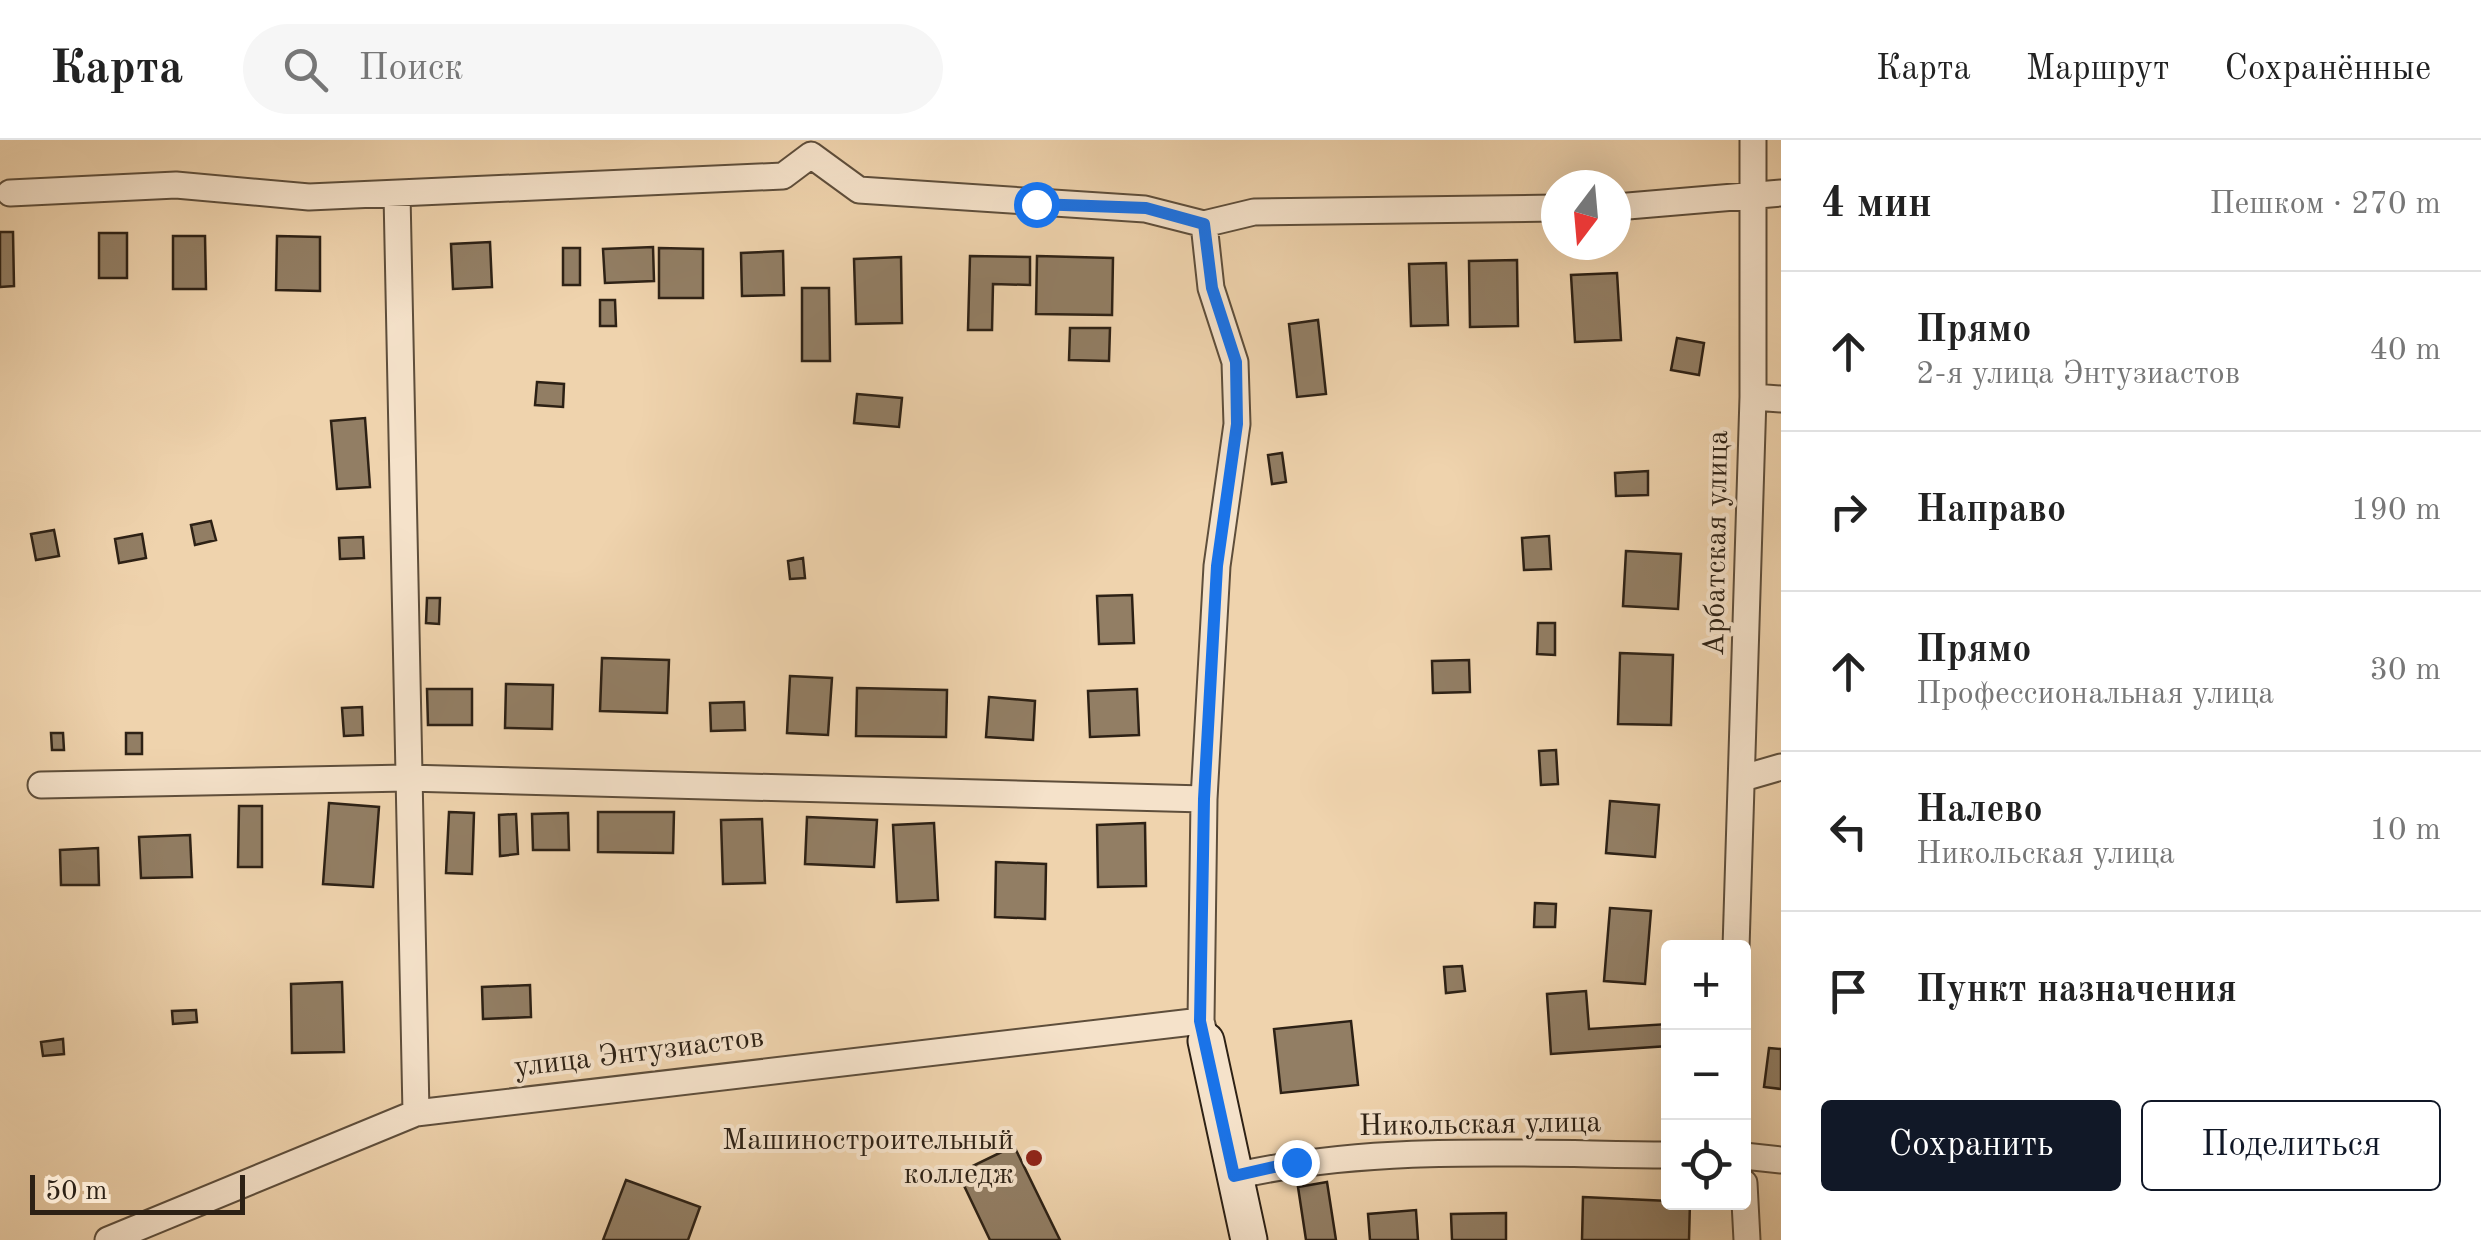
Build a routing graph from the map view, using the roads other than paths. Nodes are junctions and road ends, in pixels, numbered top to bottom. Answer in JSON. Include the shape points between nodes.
{"nodes":[{"id":1,"x":1753,"y":140,"type":"edge"},
{"id":2,"x":810,"y":148,"type":"edge"},
{"id":3,"x":10,"y":193,"type":"dead end"},
{"id":4,"x":1754,"y":193,"type":"junction"},
{"id":5,"x":397,"y":194,"type":"junction"},
{"id":6,"x":1781,"y":194,"type":"edge"},
{"id":7,"x":1631,"y":205,"type":"edge"},
{"id":8,"x":1541,"y":208,"type":"edge"},
{"id":9,"x":1204,"y":224,"type":"junction"},
{"id":10,"x":1753,"y":397,"type":"junction"},
{"id":11,"x":1781,"y":399,"type":"edge"},
{"id":12,"x":1781,"y":767,"type":"edge"},
{"id":13,"x":407,"y":778,"type":"junction"},
{"id":14,"x":1743,"y":778,"type":"junction"},
{"id":15,"x":41,"y":784,"type":"dead end"},
{"id":16,"x":1204,"y":799,"type":"junction"},
{"id":17,"x":1736,"y":940,"type":"edge"},
{"id":18,"x":1203,"y":1031,"type":"junction"},
{"id":19,"x":416,"y":1113,"type":"junction"},
{"id":20,"x":1661,"y":1155,"type":"edge"},
{"id":21,"x":1751,"y":1157,"type":"edge"},
{"id":22,"x":1781,"y":1160,"type":"edge"},
{"id":23,"x":1234,"y":1176,"type":"junction"},
{"id":24,"x":1745,"y":1210,"type":"edge"},
{"id":25,"x":108,"y":1240,"type":"edge"},
{"id":26,"x":1249,"y":1240,"type":"edge"},
{"id":27,"x":1747,"y":1240,"type":"edge"}],
"edges":[{"from":1,"to":4,"type":"street","name":"Арбатская улица"},
{"from":2,"to":5,"type":"street","via":[[784,176]]},
{"from":2,"to":9,"type":"street","via":[[860,190],[1146,208]]},
{"from":3,"to":5,"type":"street","via":[[176,185],[309,198]]},
{"from":4,"to":6,"type":"street"},
{"from":4,"to":7,"type":"street"},
{"from":4,"to":10,"type":"street","name":"Арбатская улица"},
{"from":5,"to":13,"type":"street"},
{"from":8,"to":9,"type":"street","via":[[1254,212]]},
{"from":9,"to":16,"type":"street","via":[[1212,288],[1236,362],[1237,424],[1217,566]]},
{"from":10,"to":11,"type":"street"},
{"from":10,"to":14,"type":"street","name":"Арбатская улица"},
{"from":12,"to":14,"type":"street"},
{"from":13,"to":15,"type":"street"},
{"from":13,"to":16,"type":"street"},
{"from":13,"to":19,"type":"street"},
{"from":14,"to":17,"type":"street","name":"Арбатская улица"},
{"from":16,"to":18,"type":"street"},
{"from":18,"to":19,"type":"street","name":"улица Энтузиастов"},
{"from":18,"to":23,"type":"street"},
{"from":19,"to":25,"type":"street","name":"улица Энтузиастов"},
{"from":20,"to":23,"type":"street","name":"Никольская улица","via":[[1296,1162]]},
{"from":21,"to":22,"type":"street"},
{"from":23,"to":26,"type":"street"},
{"from":24,"to":27,"type":"street"}]}
